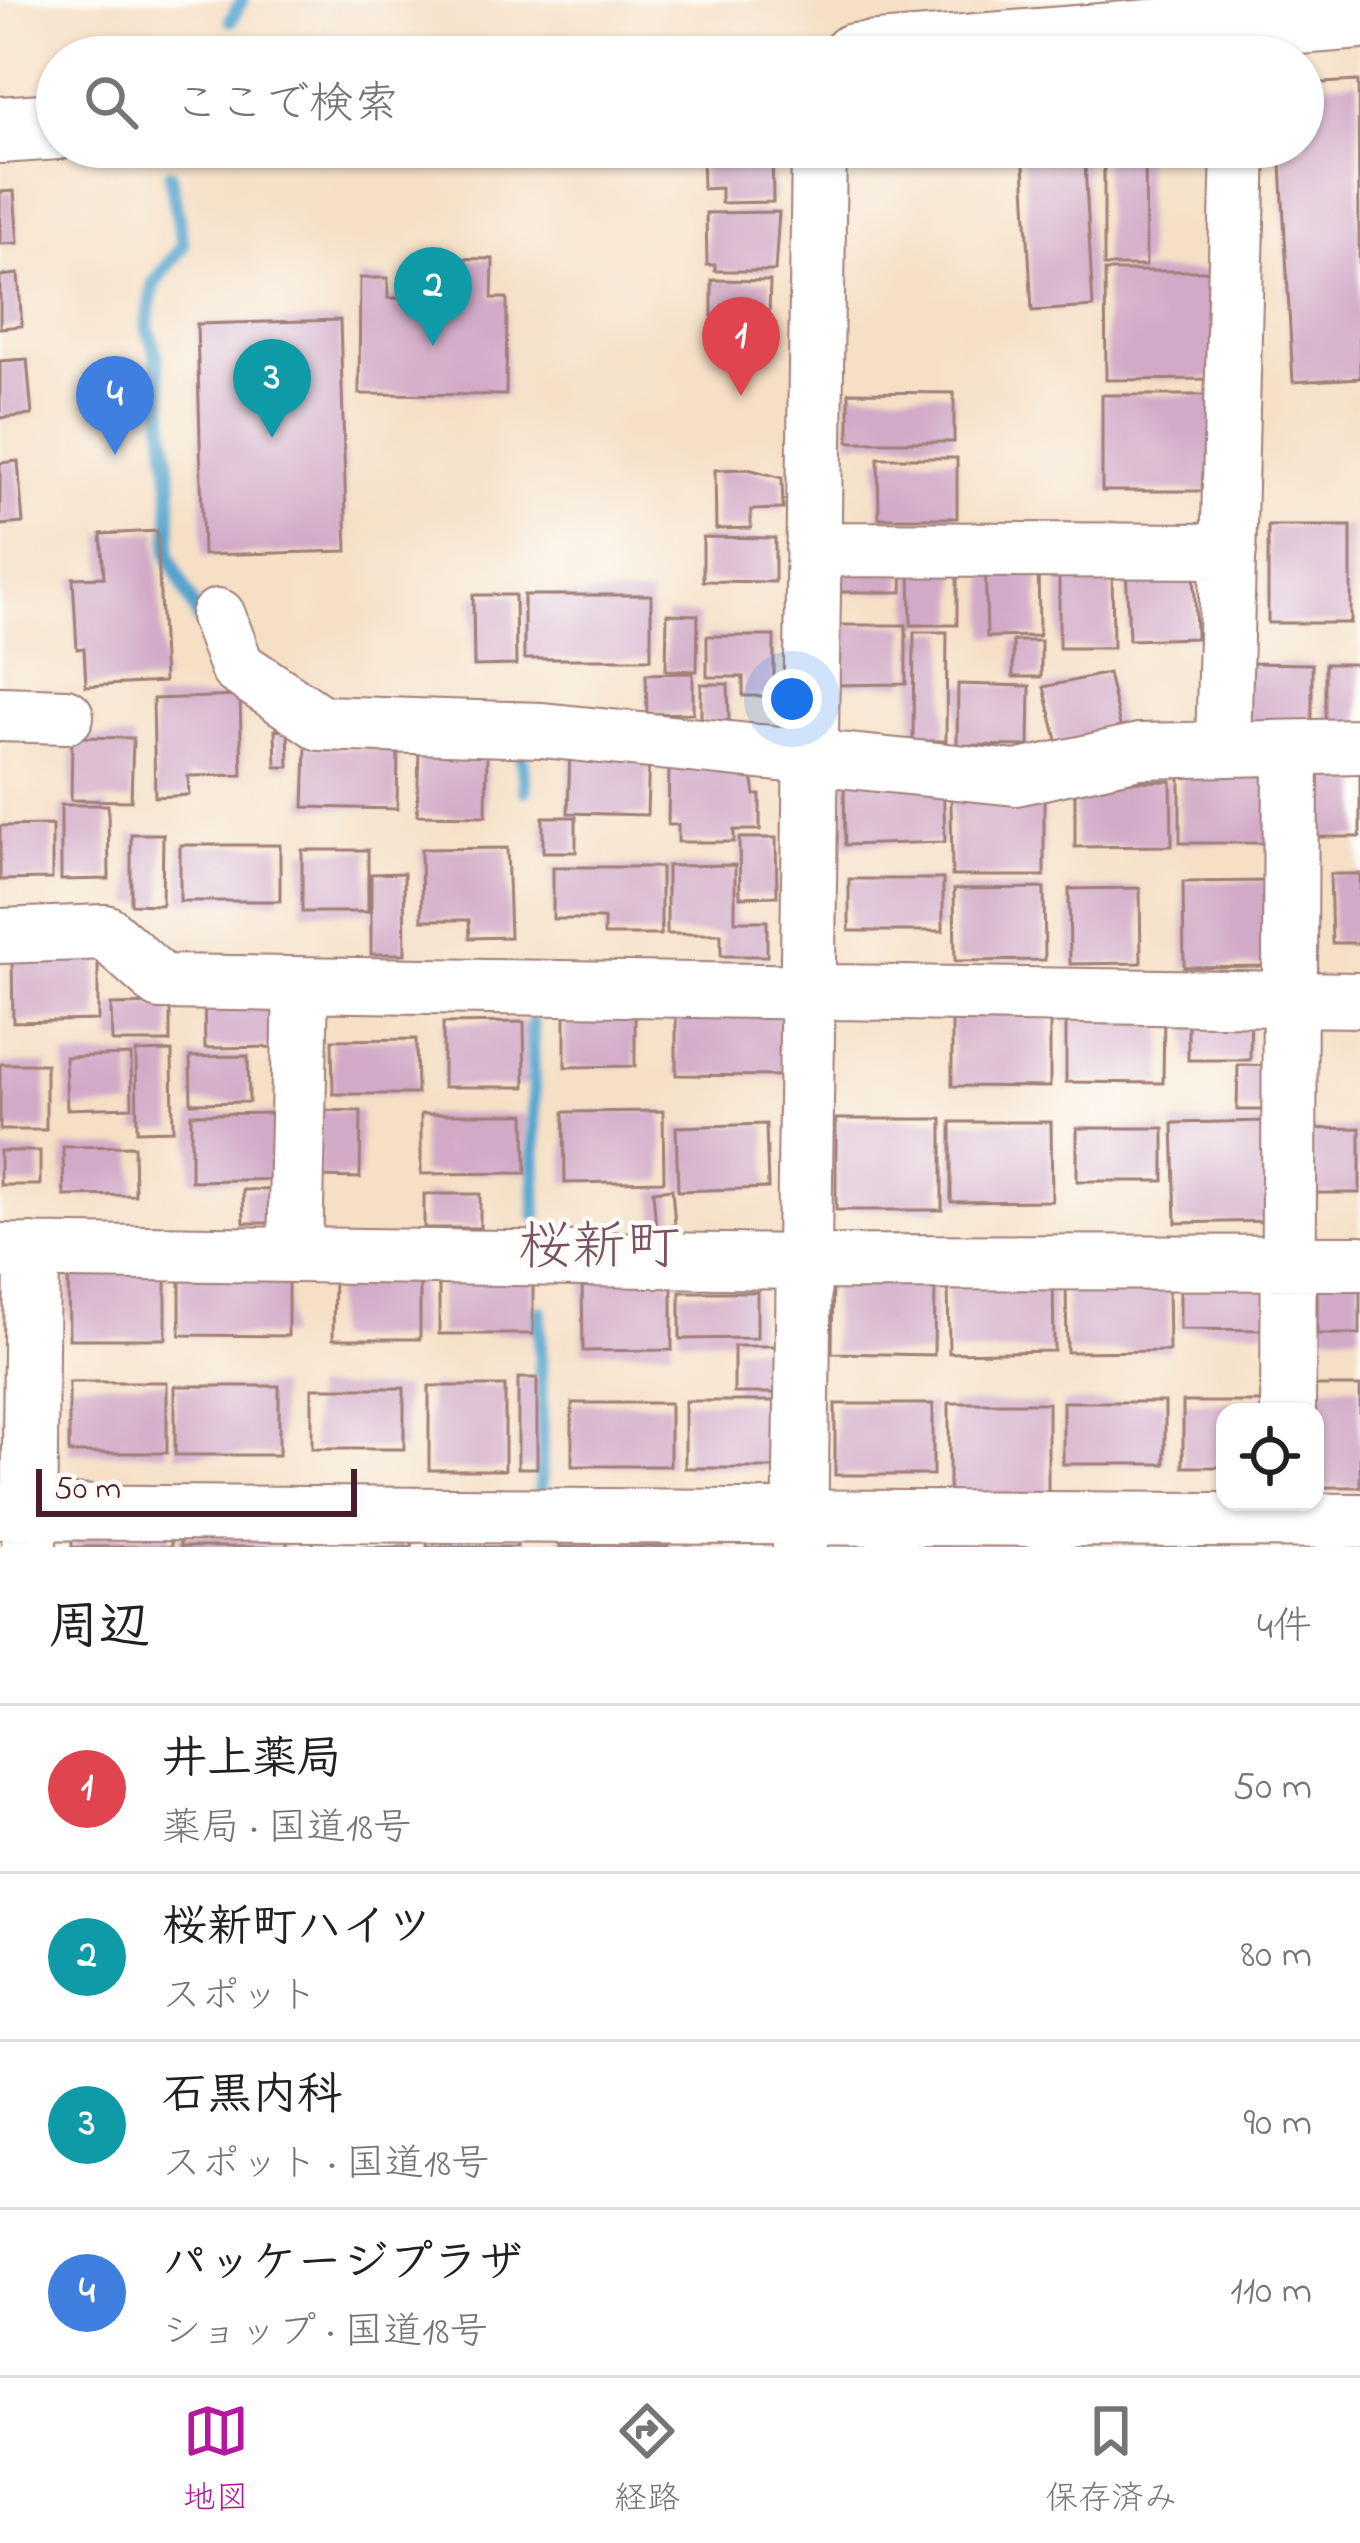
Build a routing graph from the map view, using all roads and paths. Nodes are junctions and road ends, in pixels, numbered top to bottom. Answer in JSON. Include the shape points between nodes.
{"nodes":[{"id":1,"x":1360,"y":16,"type":"edge"},
{"id":2,"x":1265,"y":36,"type":"edge"},
{"id":3,"x":36,"y":127,"type":"edge"},
{"id":4,"x":0,"y":130,"type":"edge"},
{"id":5,"x":819,"y":168,"type":"edge"},
{"id":6,"x":1238,"y":168,"type":"edge"},
{"id":7,"x":813,"y":549,"type":"junction"},
{"id":8,"x":1228,"y":551,"type":"junction"},
{"id":9,"x":218,"y":616,"type":"dead end"},
{"id":10,"x":0,"y":714,"type":"edge"},
{"id":11,"x":66,"y":716,"type":"dead end"},
{"id":12,"x":1360,"y":746,"type":"edge"},
{"id":13,"x":1291,"y":748,"type":"junction"},
{"id":14,"x":1223,"y":749,"type":"junction"},
{"id":15,"x":810,"y":754,"type":"junction"},
{"id":16,"x":0,"y":936,"type":"edge"},
{"id":17,"x":302,"y":984,"type":"junction"},
{"id":18,"x":807,"y":994,"type":"junction"},
{"id":19,"x":1289,"y":1000,"type":"junction"},
{"id":20,"x":1360,"y":1000,"type":"edge"},
{"id":21,"x":16,"y":1251,"type":"edge"},
{"id":22,"x":295,"y":1256,"type":"junction"},
{"id":23,"x":803,"y":1262,"type":"junction"},
{"id":24,"x":1360,"y":1263,"type":"edge"},
{"id":25,"x":1288,"y":1264,"type":"junction"},
{"id":26,"x":1288,"y":1403,"type":"edge"},
{"id":27,"x":1360,"y":1521,"type":"edge"},
{"id":28,"x":1287,"y":1523,"type":"edge"},
{"id":29,"x":20,"y":1524,"type":"edge"},
{"id":30,"x":536,"y":1533,"type":"edge"},
{"id":31,"x":800,"y":1534,"type":"edge"}],
"edges":[{"from":1,"to":2,"type":"highway"},
{"from":3,"to":4,"type":"highway"},
{"from":5,"to":7,"type":"street"},
{"from":6,"to":8,"type":"street"},
{"from":7,"to":8,"type":"street"},
{"from":7,"to":15,"type":"street"},
{"from":8,"to":14,"type":"street"},
{"from":9,"to":15,"type":"street","via":[[237,667],[321,723],[542,730]]},
{"from":10,"to":11,"type":"street"},
{"from":12,"to":13,"type":"street"},
{"from":13,"to":14,"type":"street"},
{"from":13,"to":19,"type":"street"},
{"from":14,"to":15,"type":"street","via":[[1139,751],[1016,778]]},
{"from":15,"to":18,"type":"street"},
{"from":16,"to":17,"type":"street","via":[[105,932],[161,982]]},
{"from":17,"to":18,"type":"street"},
{"from":17,"to":22,"type":"street"},
{"from":18,"to":19,"type":"street"},
{"from":18,"to":23,"type":"street"},
{"from":19,"to":20,"type":"street"},
{"from":19,"to":25,"type":"street"},
{"from":21,"to":22,"type":"street"},
{"from":21,"to":29,"type":"street"},
{"from":22,"to":23,"type":"street"},
{"from":23,"to":25,"type":"street"},
{"from":23,"to":31,"type":"street"},
{"from":24,"to":25,"type":"street"},
{"from":25,"to":26,"type":"street"},
{"from":27,"to":28,"type":"street"},
{"from":28,"to":31,"type":"street"},
{"from":29,"to":30,"type":"street"},
{"from":30,"to":31,"type":"street"}]}
